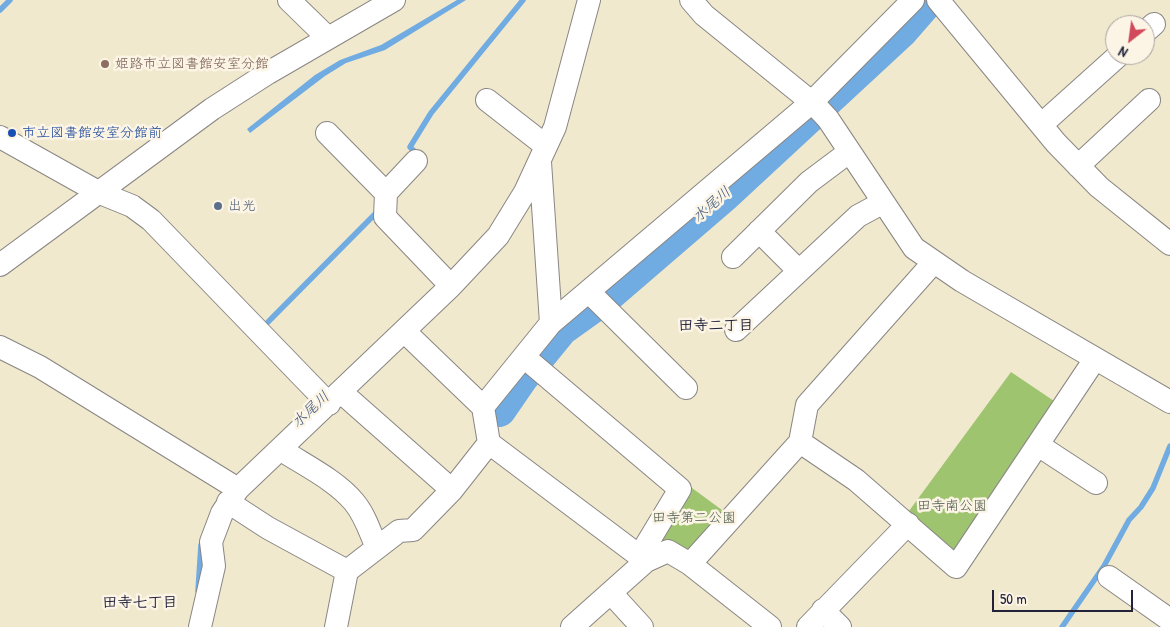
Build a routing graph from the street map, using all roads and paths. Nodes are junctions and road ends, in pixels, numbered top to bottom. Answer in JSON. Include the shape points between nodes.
{"nodes":[{"id":1,"x":289,"y":0,"type":"edge"},
{"id":2,"x":394,"y":0,"type":"edge"},
{"id":3,"x":589,"y":0,"type":"edge"},
{"id":4,"x":691,"y":0,"type":"edge"},
{"id":5,"x":914,"y":0,"type":"edge"},
{"id":6,"x":938,"y":0,"type":"edge"},
{"id":7,"x":328,"y":38,"type":"junction"},
{"id":8,"x":1105,"y":56,"type":"edge"},
{"id":9,"x":487,"y":100,"type":"dead end"},
{"id":10,"x":1149,"y":100,"type":"dead end"},
{"id":11,"x":818,"y":109,"type":"junction"},
{"id":12,"x":1040,"y":125,"type":"junction"},
{"id":13,"x":327,"y":132,"type":"dead end"},
{"id":14,"x":0,"y":137,"type":"edge"},
{"id":15,"x":541,"y":149,"type":"junction"},
{"id":16,"x":849,"y":152,"type":"junction"},
{"id":17,"x":416,"y":161,"type":"dead end"},
{"id":18,"x":1078,"y":166,"type":"junction"},
{"id":19,"x":100,"y":193,"type":"junction"},
{"id":20,"x":386,"y":193,"type":"junction"},
{"id":21,"x":882,"y":203,"type":"junction"},
{"id":22,"x":759,"y":231,"type":"junction"},
{"id":23,"x":1170,"y":244,"type":"edge"},
{"id":24,"x":733,"y":257,"type":"dead end"},
{"id":25,"x":933,"y":263,"type":"junction"},
{"id":26,"x":0,"y":265,"type":"edge"},
{"id":27,"x":799,"y":271,"type":"junction"},
{"id":28,"x":451,"y":286,"type":"junction"},
{"id":29,"x":596,"y":300,"type":"junction"},
{"id":30,"x":552,"y":323,"type":"junction"},
{"id":31,"x":736,"y":330,"type":"dead end"},
{"id":32,"x":404,"y":332,"type":"junction"},
{"id":33,"x":0,"y":347,"type":"edge"},
{"id":34,"x":1095,"y":359,"type":"junction"},
{"id":35,"x":531,"y":362,"type":"junction"},
{"id":36,"x":686,"y":388,"type":"dead end"},
{"id":37,"x":328,"y":395,"type":"junction"},
{"id":38,"x":1170,"y":402,"type":"edge"},
{"id":39,"x":483,"y":407,"type":"junction"},
{"id":40,"x":489,"y":442,"type":"junction"},
{"id":41,"x":800,"y":442,"type":"junction"},
{"id":42,"x":1038,"y":445,"type":"junction"},
{"id":43,"x":280,"y":449,"type":"junction"},
{"id":44,"x":1096,"y":483,"type":"dead end"},
{"id":45,"x":452,"y":490,"type":"junction"},
{"id":46,"x":230,"y":491,"type":"junction"},
{"id":47,"x":908,"y":524,"type":"junction"},
{"id":48,"x":377,"y":548,"type":"junction"},
{"id":49,"x":646,"y":561,"type":"junction"},
{"id":50,"x":690,"y":564,"type":"junction"},
{"id":51,"x":347,"y":571,"type":"junction"},
{"id":52,"x":1109,"y":578,"type":"dead end"},
{"id":53,"x":611,"y":592,"type":"junction"},
{"id":54,"x":823,"y":610,"type":"junction"},
{"id":55,"x":1170,"y":620,"type":"edge"},
{"id":56,"x":200,"y":627,"type":"edge"},
{"id":57,"x":336,"y":627,"type":"edge"},
{"id":58,"x":572,"y":627,"type":"edge"},
{"id":59,"x":642,"y":627,"type":"edge"},
{"id":60,"x":770,"y":627,"type":"edge"},
{"id":61,"x":808,"y":627,"type":"edge"},
{"id":62,"x":840,"y":627,"type":"edge"}],
"edges":[{"from":1,"to":7,"type":"street"},
{"from":2,"to":7,"type":"street"},
{"from":3,"to":15,"type":"street","via":[[555,127]]},
{"from":4,"to":11,"type":"street","via":[[704,15]]},
{"from":5,"to":11,"type":"street"},
{"from":6,"to":12,"type":"street"},
{"from":7,"to":19,"type":"street","via":[[212,109]]},
{"from":8,"to":12,"type":"street"},
{"from":9,"to":15,"type":"street"},
{"from":10,"to":18,"type":"street"},
{"from":11,"to":16,"type":"street"},
{"from":11,"to":29,"type":"street"},
{"from":12,"to":18,"type":"street"},
{"from":13,"to":20,"type":"street"},
{"from":14,"to":19,"type":"street"},
{"from":15,"to":28,"type":"street","via":[[525,192],[498,236]]},
{"from":15,"to":30,"type":"street"},
{"from":16,"to":21,"type":"street"},
{"from":16,"to":22,"type":"street","via":[[809,182]]},
{"from":17,"to":20,"type":"street"},
{"from":18,"to":23,"type":"street"},
{"from":19,"to":26,"type":"street"},
{"from":19,"to":37,"type":"street","via":[[132,206],[151,220]]},
{"from":20,"to":28,"type":"street","via":[[385,217]]},
{"from":21,"to":25,"type":"street","via":[[914,248]]},
{"from":21,"to":27,"type":"street","via":[[858,216]]},
{"from":22,"to":24,"type":"street"},
{"from":22,"to":27,"type":"street"},
{"from":25,"to":34,"type":"street"},
{"from":25,"to":41,"type":"street","via":[[807,405]]},
{"from":27,"to":31,"type":"street"},
{"from":28,"to":32,"type":"street"},
{"from":29,"to":30,"type":"street"},
{"from":29,"to":36,"type":"street"},
{"from":30,"to":35,"type":"street"},
{"from":32,"to":37,"type":"street"},
{"from":32,"to":39,"type":"street"},
{"from":33,"to":46,"type":"street","via":[[40,367]]},
{"from":34,"to":38,"type":"street"},
{"from":34,"to":42,"type":"street"},
{"from":35,"to":39,"type":"street"},
{"from":35,"to":49,"type":"street","via":[[680,489],[645,547]]},
{"from":37,"to":43,"type":"street"},
{"from":37,"to":45,"type":"street"},
{"from":39,"to":40,"type":"street"},
{"from":40,"to":45,"type":"street"},
{"from":40,"to":49,"type":"street"},
{"from":41,"to":47,"type":"street","via":[[856,480]]},
{"from":41,"to":50,"type":"street"},
{"from":42,"to":44,"type":"street"},
{"from":42,"to":47,"type":"street","via":[[956,567]]},
{"from":43,"to":46,"type":"street"},
{"from":43,"to":48,"type":"street","via":[[353,501]]},
{"from":45,"to":48,"type":"street","via":[[413,530],[398,531]]},
{"from":46,"to":51,"type":"street","via":[[268,528]]},
{"from":46,"to":56,"type":"street","via":[[211,542],[214,566]]},
{"from":47,"to":54,"type":"street"},
{"from":48,"to":51,"type":"street"},
{"from":49,"to":50,"type":"street","via":[[668,551]]},
{"from":49,"to":53,"type":"street"},
{"from":50,"to":60,"type":"street"},
{"from":51,"to":57,"type":"street"},
{"from":52,"to":55,"type":"street"},
{"from":53,"to":58,"type":"street"},
{"from":53,"to":59,"type":"street"},
{"from":54,"to":61,"type":"street"},
{"from":54,"to":62,"type":"street"}]}
